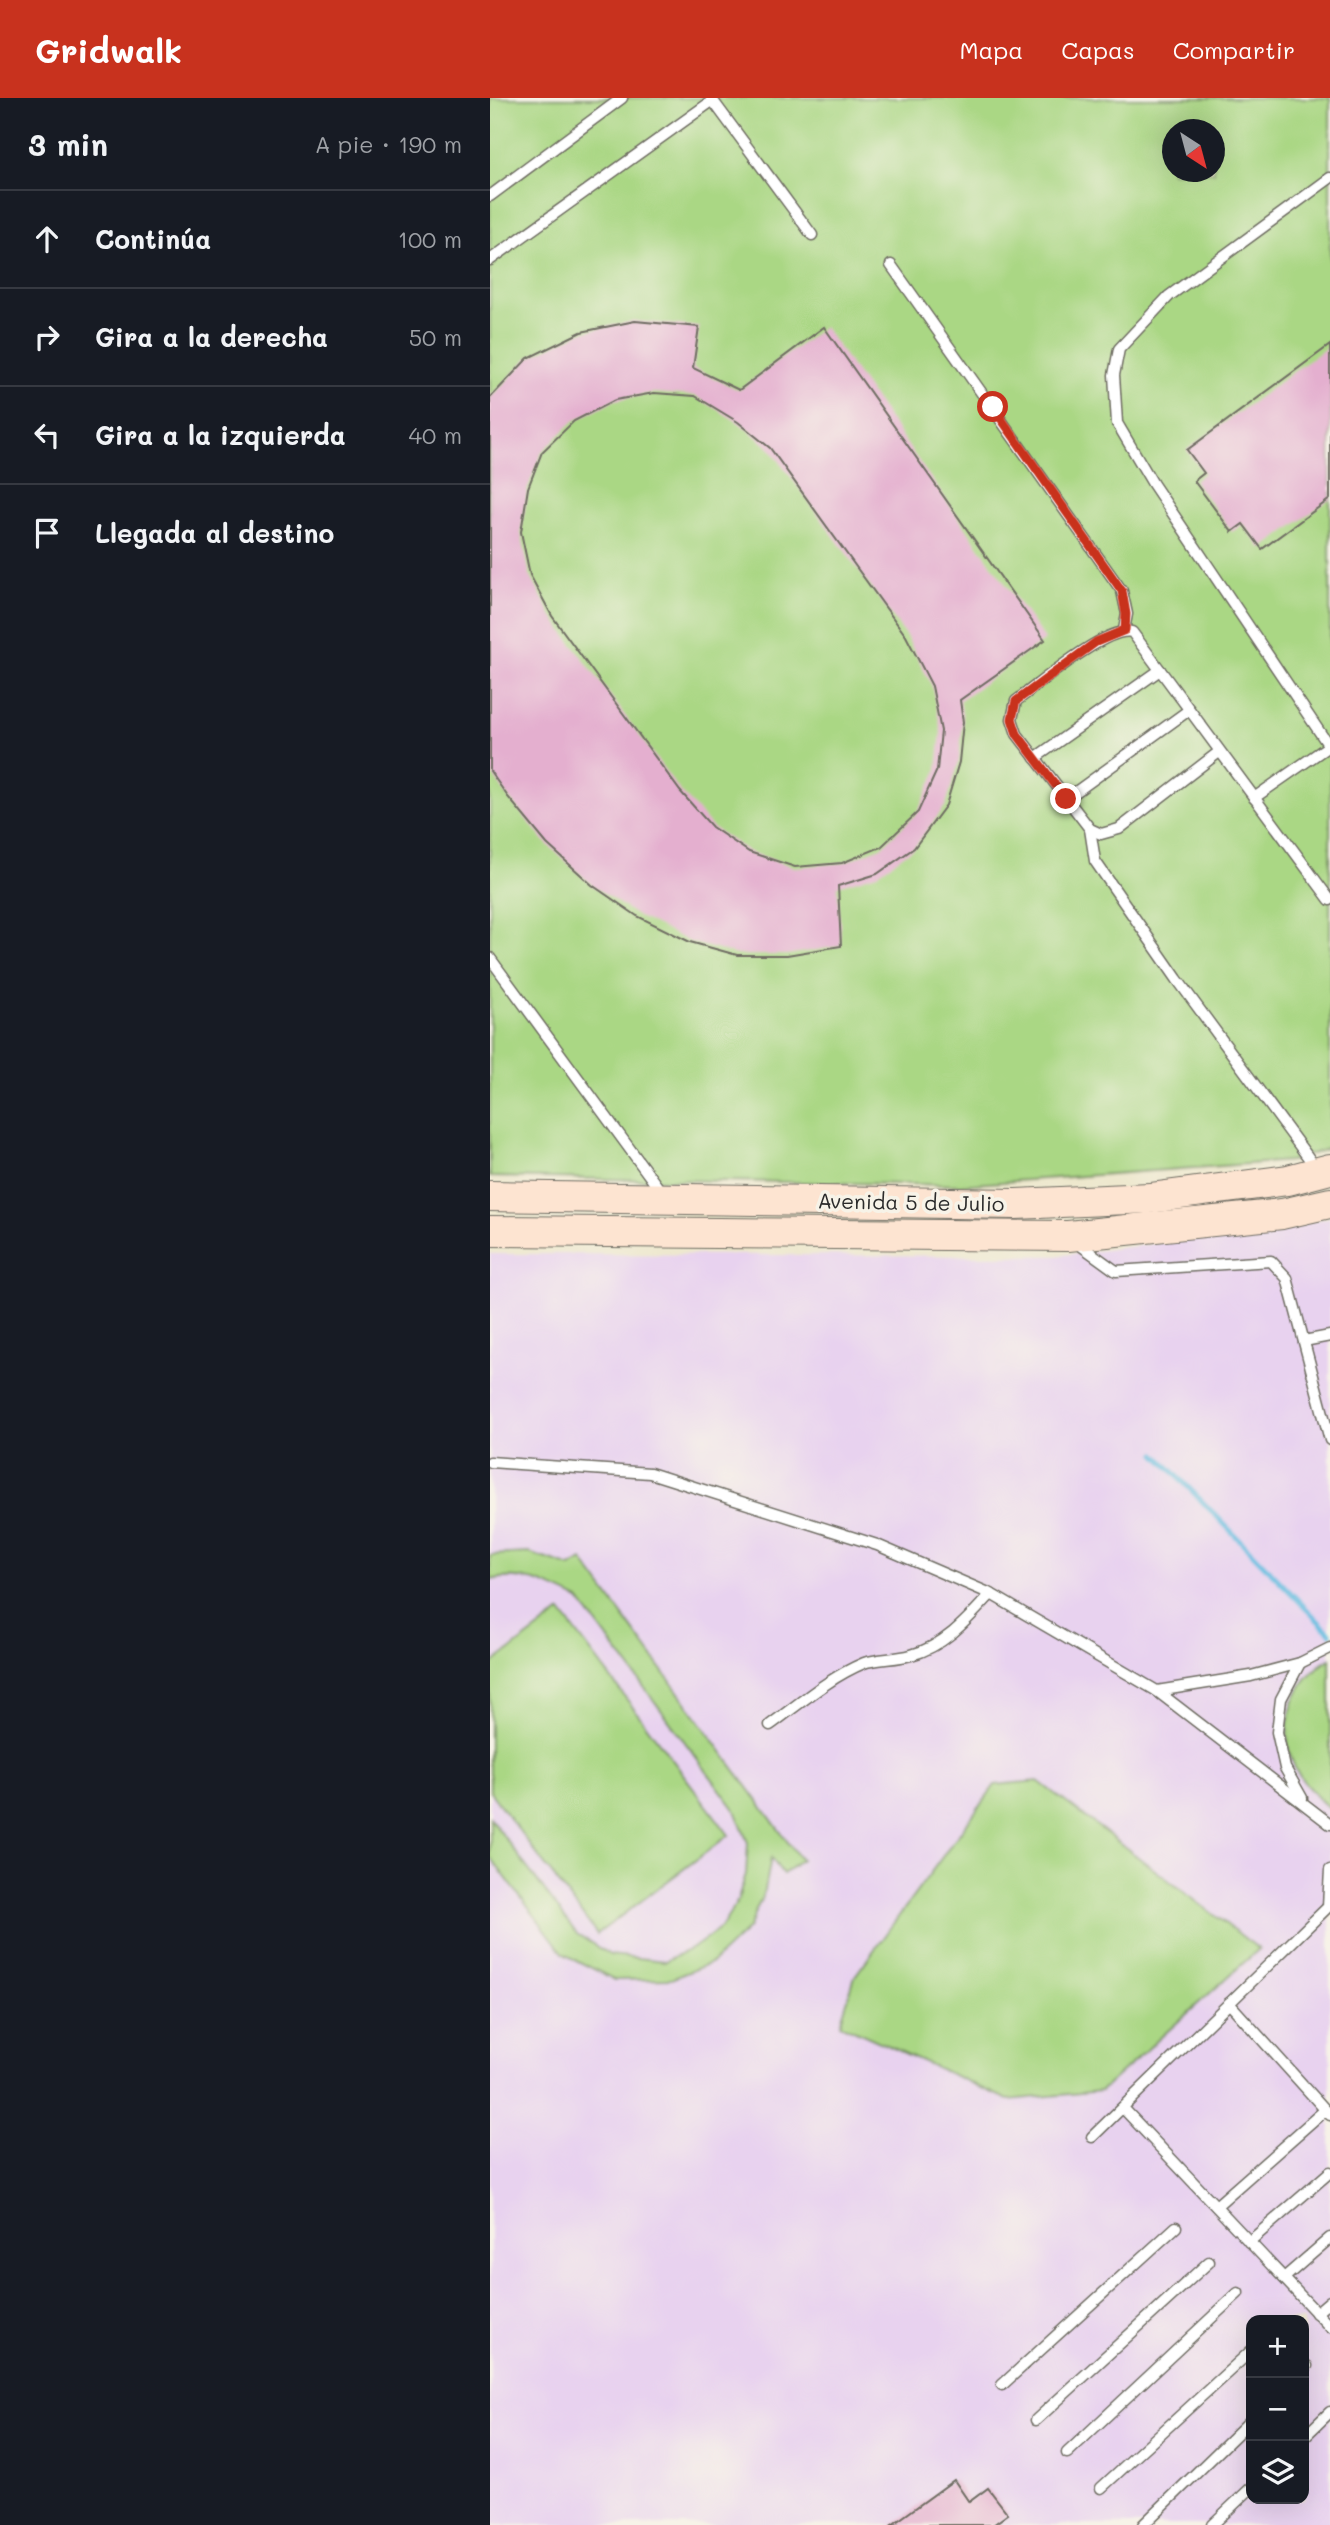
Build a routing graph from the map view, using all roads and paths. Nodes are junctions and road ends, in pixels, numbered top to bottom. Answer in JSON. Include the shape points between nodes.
{"nodes":[{"id":1,"x":622,"y":98,"type":"edge"},
{"id":2,"x":711,"y":99,"type":"edge"},
{"id":3,"x":1330,"y":178,"type":"edge"},
{"id":4,"x":490,"y":195,"type":"edge"},
{"id":5,"x":812,"y":235,"type":"dead end"},
{"id":6,"x":490,"y":260,"type":"edge"},
{"id":7,"x":891,"y":265,"type":"dead end"},
{"id":8,"x":1125,"y":630,"type":"junction"},
{"id":9,"x":1160,"y":670,"type":"junction"},
{"id":10,"x":1189,"y":710,"type":"junction"},
{"id":11,"x":1329,"y":745,"type":"edge"},
{"id":12,"x":1219,"y":752,"type":"junction"},
{"id":13,"x":1035,"y":758,"type":"junction"},
{"id":14,"x":1254,"y":798,"type":"junction"},
{"id":15,"x":1066,"y":799,"type":"junction"},
{"id":16,"x":1090,"y":829,"type":"junction"},
{"id":17,"x":1330,"y":900,"type":"edge"},
{"id":18,"x":490,"y":958,"type":"edge"},
{"id":19,"x":1324,"y":1170,"type":"edge"},
{"id":20,"x":490,"y":1196,"type":"edge"},
{"id":21,"x":666,"y":1198,"type":"junction"},
{"id":22,"x":1330,"y":1203,"type":"edge"},
{"id":23,"x":490,"y":1231,"type":"edge"},
{"id":24,"x":662,"y":1233,"type":"junction"},
{"id":25,"x":1068,"y":1236,"type":"junction"},
{"id":26,"x":1330,"y":1336,"type":"edge"},
{"id":27,"x":1304,"y":1341,"type":"junction"},
{"id":28,"x":1330,"y":1440,"type":"edge"},
{"id":29,"x":490,"y":1462,"type":"edge"},
{"id":30,"x":991,"y":1594,"type":"junction"},
{"id":31,"x":1330,"y":1648,"type":"edge"},
{"id":32,"x":1300,"y":1663,"type":"junction"},
{"id":33,"x":1157,"y":1691,"type":"junction"},
{"id":34,"x":770,"y":1725,"type":"dead end"},
{"id":35,"x":1306,"y":1804,"type":"junction"},
{"id":36,"x":1330,"y":1824,"type":"edge"},
{"id":37,"x":1330,"y":1870,"type":"edge"},
{"id":38,"x":1329,"y":1905,"type":"edge"},
{"id":39,"x":1228,"y":2003,"type":"junction"},
{"id":40,"x":1123,"y":2108,"type":"junction"},
{"id":41,"x":1327,"y":2113,"type":"edge"},
{"id":42,"x":1092,"y":2137,"type":"dead end"},
{"id":43,"x":1330,"y":2172,"type":"edge"},
{"id":44,"x":1216,"y":2206,"type":"junction"},
{"id":45,"x":1177,"y":2227,"type":"dead end"},
{"id":46,"x":1330,"y":2238,"type":"edge"},
{"id":47,"x":1249,"y":2242,"type":"junction"},
{"id":48,"x":1209,"y":2262,"type":"dead end"},
{"id":49,"x":1283,"y":2278,"type":"junction"},
{"id":50,"x":1238,"y":2293,"type":"dead end"},
{"id":51,"x":1330,"y":2301,"type":"edge"},
{"id":52,"x":1316,"y":2313,"type":"junction"},
{"id":53,"x":1330,"y":2328,"type":"edge"},
{"id":54,"x":1246,"y":2356,"type":"edge"},
{"id":55,"x":1002,"y":2385,"type":"dead end"},
{"id":56,"x":1330,"y":2412,"type":"edge"},
{"id":57,"x":1036,"y":2420,"type":"dead end"},
{"id":58,"x":1246,"y":2425,"type":"edge"},
{"id":59,"x":1309,"y":2432,"type":"edge"},
{"id":60,"x":1068,"y":2453,"type":"dead end"},
{"id":61,"x":1101,"y":2488,"type":"dead end"},
{"id":62,"x":1246,"y":2493,"type":"edge"},
{"id":63,"x":1143,"y":2525,"type":"edge"},
{"id":64,"x":1212,"y":2525,"type":"edge"}],
"edges":[{"from":1,"to":4,"type":"lane"},
{"from":2,"to":5,"type":"lane"},
{"from":2,"to":6,"type":"lane"},
{"from":3,"to":11,"type":"lane","via":[[1169,296],[1119,349],[1114,375],[1117,423]]},
{"from":7,"to":8,"type":"lane","via":[[1122,591]]},
{"from":8,"to":9,"type":"lane","via":[[1132,632]]},
{"from":8,"to":13,"type":"lane","via":[[1096,642],[1016,701],[1012,719]]},
{"from":9,"to":10,"type":"lane"},
{"from":9,"to":13,"type":"lane"},
{"from":10,"to":12,"type":"lane"},
{"from":10,"to":15,"type":"lane"},
{"from":11,"to":14,"type":"lane"},
{"from":12,"to":14,"type":"lane"},
{"from":12,"to":16,"type":"lane","via":[[1119,829],[1101,834]]},
{"from":13,"to":15,"type":"lane"},
{"from":14,"to":17,"type":"lane"},
{"from":15,"to":16,"type":"lane"},
{"from":16,"to":19,"type":"lane","via":[[1096,861],[1177,979]]},
{"from":18,"to":21,"type":"lane"},
{"from":19,"to":21,"type":"main road","name":"Avenida 5 de Julio","via":[[1288,1180],[1150,1198],[1016,1205]]},
{"from":20,"to":21,"type":"main road","name":"Avenida 5 de Julio"},
{"from":21,"to":24,"type":"main road"},
{"from":22,"to":25,"type":"main road","name":"Avenida 5 de Julio","via":[[1282,1213]]},
{"from":23,"to":24,"type":"main road","name":"Avenida 5 de Julio"},
{"from":24,"to":25,"type":"main road","name":"Avenida 5 de Julio"},
{"from":25,"to":27,"type":"lane","via":[[1116,1271],[1271,1261],[1287,1278]]},
{"from":26,"to":27,"type":"lane"},
{"from":27,"to":28,"type":"lane"},
{"from":29,"to":30,"type":"lane","via":[[650,1474],[877,1545]]},
{"from":30,"to":33,"type":"lane"},
{"from":30,"to":34,"type":"lane","via":[[937,1644],[914,1655],[866,1661]]},
{"from":31,"to":32,"type":"lane"},
{"from":32,"to":33,"type":"lane"},
{"from":32,"to":35,"type":"lane","via":[[1281,1699],[1277,1732],[1285,1768]]},
{"from":33,"to":35,"type":"lane"},
{"from":35,"to":36,"type":"lane"},
{"from":37,"to":38,"type":"lane"},
{"from":38,"to":39,"type":"lane"},
{"from":39,"to":40,"type":"lane"},
{"from":39,"to":41,"type":"lane"},
{"from":40,"to":42,"type":"lane"},
{"from":40,"to":44,"type":"lane"},
{"from":41,"to":44,"type":"lane"},
{"from":43,"to":47,"type":"lane"},
{"from":44,"to":47,"type":"lane"},
{"from":45,"to":55,"type":"lane"},
{"from":46,"to":49,"type":"lane"},
{"from":47,"to":49,"type":"lane"},
{"from":48,"to":57,"type":"lane"},
{"from":49,"to":52,"type":"lane"},
{"from":50,"to":60,"type":"lane"},
{"from":51,"to":52,"type":"lane"},
{"from":52,"to":53,"type":"lane"},
{"from":54,"to":61,"type":"lane"},
{"from":56,"to":59,"type":"lane"},
{"from":58,"to":63,"type":"lane"},
{"from":62,"to":64,"type":"lane"}]}
